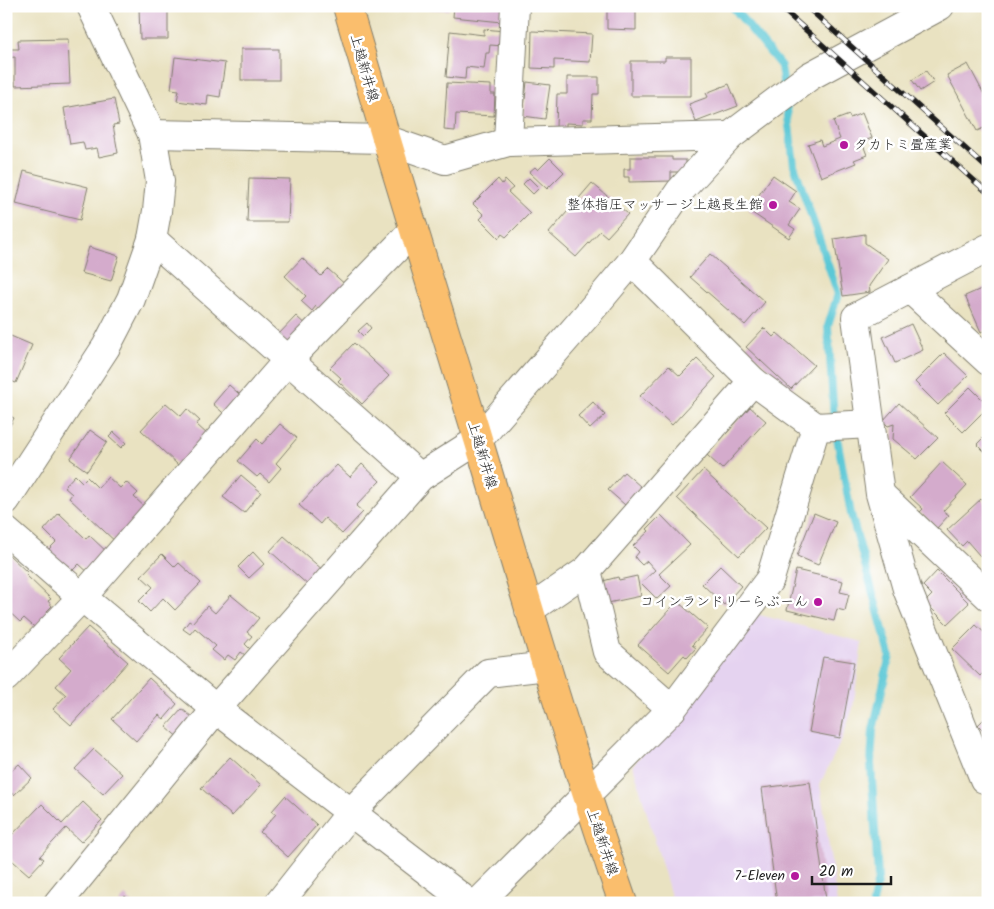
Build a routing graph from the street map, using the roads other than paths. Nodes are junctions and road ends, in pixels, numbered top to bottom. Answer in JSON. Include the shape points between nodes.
{"nodes":[{"id":1,"x":92,"y":6,"type":"edge"},
{"id":2,"x":346,"y":6,"type":"edge"},
{"id":3,"x":515,"y":6,"type":"edge"},
{"id":4,"x":940,"y":6,"type":"edge"},
{"id":5,"x":152,"y":134,"type":"junction"},
{"id":6,"x":730,"y":136,"type":"junction"},
{"id":7,"x":385,"y":139,"type":"junction"},
{"id":8,"x":508,"y":142,"type":"junction"},
{"id":9,"x":414,"y":230,"type":"junction"},
{"id":10,"x":152,"y":239,"type":"junction"},
{"id":11,"x":988,"y":248,"type":"edge"},
{"id":12,"x":632,"y":261,"type":"junction"},
{"id":13,"x":910,"y":289,"type":"junction"},
{"id":14,"x":289,"y":359,"type":"junction"},
{"id":15,"x":988,"y":361,"type":"edge"},
{"id":16,"x":753,"y":381,"type":"junction"},
{"id":17,"x":862,"y":424,"type":"junction"},
{"id":18,"x":817,"y":427,"type":"junction"},
{"id":19,"x":478,"y":440,"type":"junction"},
{"id":20,"x":420,"y":477,"type":"junction"},
{"id":21,"x":880,"y":494,"type":"junction"},
{"id":22,"x":6,"y":500,"type":"edge"},
{"id":23,"x":6,"y":531,"type":"edge"},
{"id":24,"x":587,"y":570,"type":"junction"},
{"id":25,"x":988,"y":596,"type":"edge"},
{"id":26,"x":82,"y":597,"type":"junction"},
{"id":27,"x":528,"y":610,"type":"junction"},
{"id":28,"x":546,"y":666,"type":"junction"},
{"id":29,"x":6,"y":678,"type":"edge"},
{"id":30,"x":216,"y":709,"type":"junction"},
{"id":31,"x":672,"y":709,"type":"junction"},
{"id":32,"x":988,"y":778,"type":"edge"},
{"id":33,"x":586,"y":795,"type":"junction"},
{"id":34,"x":350,"y":812,"type":"junction"},
{"id":35,"x":58,"y":903,"type":"edge"},
{"id":36,"x":279,"y":903,"type":"edge"},
{"id":37,"x":469,"y":903,"type":"edge"},
{"id":38,"x":478,"y":903,"type":"edge"},
{"id":39,"x":623,"y":903,"type":"edge"}],
"edges":[{"from":1,"to":5,"type":"street"},
{"from":2,"to":7,"type":"main road","name":"上越新井線"},
{"from":3,"to":8,"type":"street"},
{"from":4,"to":6,"type":"street","via":[[810,76]]},
{"from":5,"to":7,"type":"street"},
{"from":5,"to":10,"type":"street","via":[[160,181]]},
{"from":6,"to":8,"type":"street"},
{"from":6,"to":12,"type":"street","via":[[680,191]]},
{"from":7,"to":8,"type":"street","via":[[445,160]]},
{"from":7,"to":9,"type":"main road","name":"上越新井線"},
{"from":9,"to":14,"type":"street"},
{"from":9,"to":19,"type":"main road","name":"上越新井線"},
{"from":10,"to":14,"type":"street"},
{"from":10,"to":22,"type":"street","via":[[131,299],[106,347]]},
{"from":11,"to":13,"type":"street"},
{"from":12,"to":16,"type":"street"},
{"from":12,"to":19,"type":"street"},
{"from":13,"to":15,"type":"street"},
{"from":13,"to":17,"type":"street","via":[[856,317]]},
{"from":14,"to":20,"type":"street"},
{"from":14,"to":26,"type":"street"},
{"from":16,"to":18,"type":"street"},
{"from":16,"to":24,"type":"street"},
{"from":17,"to":18,"type":"street"},
{"from":17,"to":21,"type":"street"},
{"from":18,"to":31,"type":"street","via":[[770,579]]},
{"from":19,"to":20,"type":"street"},
{"from":19,"to":27,"type":"main road","name":"上越新井線"},
{"from":20,"to":30,"type":"street"},
{"from":21,"to":25,"type":"street"},
{"from":21,"to":32,"type":"street","via":[[908,588],[984,779]]},
{"from":23,"to":26,"type":"street"},
{"from":24,"to":27,"type":"street"},
{"from":24,"to":31,"type":"street","via":[[607,652]]},
{"from":26,"to":29,"type":"street"},
{"from":26,"to":30,"type":"street"},
{"from":27,"to":28,"type":"main road","name":"上越新井線"},
{"from":28,"to":33,"type":"main road","name":"上越新井線"},
{"from":28,"to":34,"type":"street","via":[[488,672]]},
{"from":30,"to":34,"type":"street"},
{"from":30,"to":35,"type":"street"},
{"from":31,"to":33,"type":"street"},
{"from":33,"to":38,"type":"street"},
{"from":33,"to":39,"type":"main road","name":"上越新井線"},
{"from":34,"to":36,"type":"street"},
{"from":34,"to":37,"type":"street"}]}
